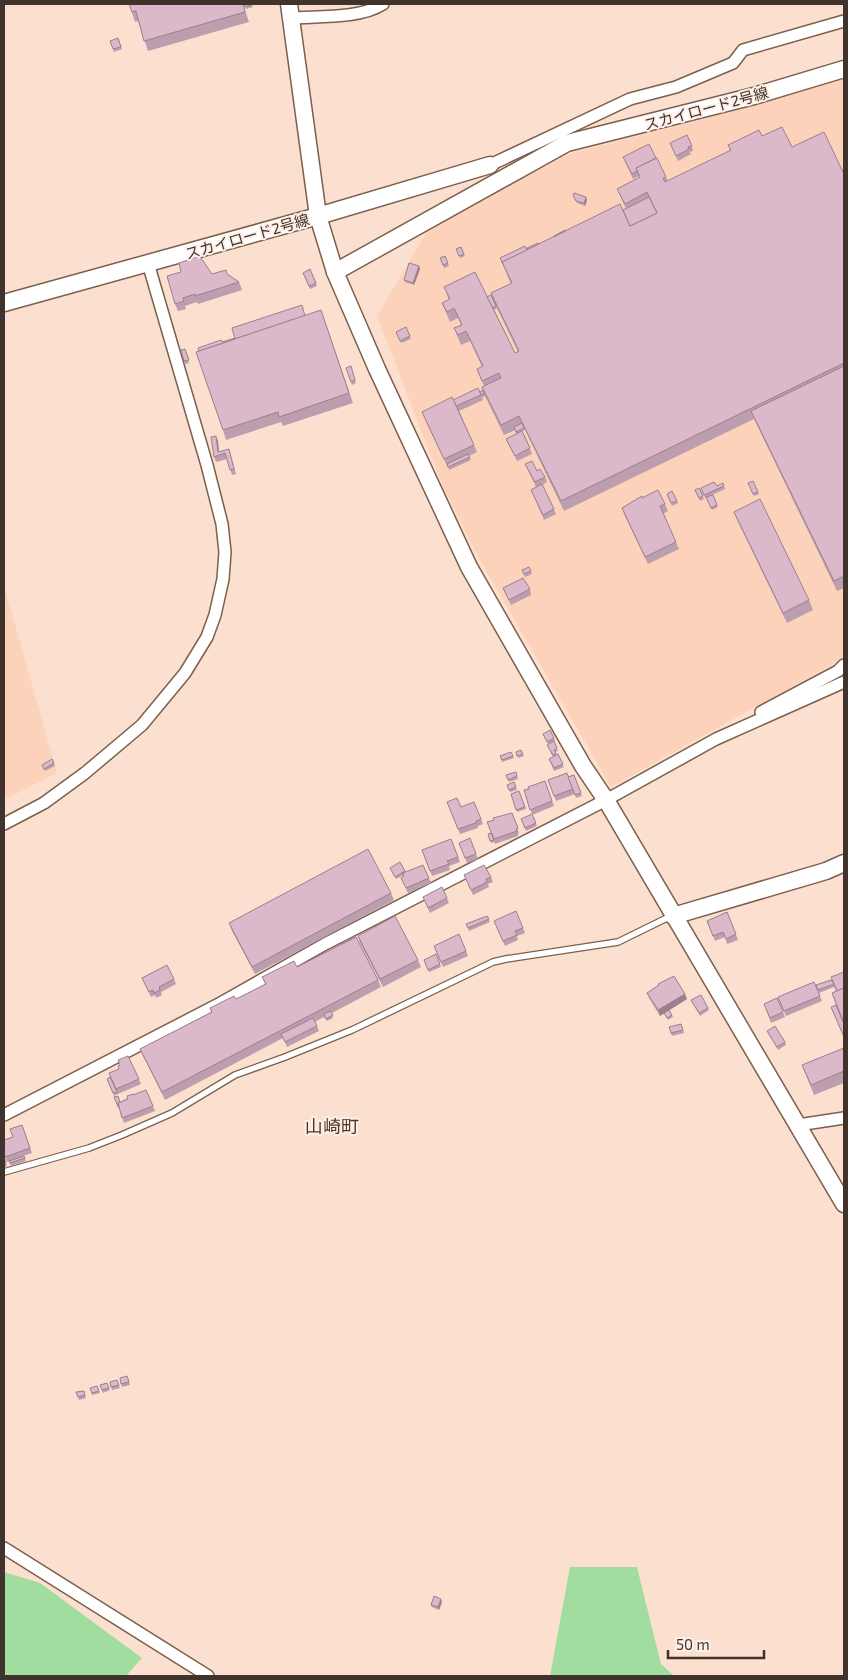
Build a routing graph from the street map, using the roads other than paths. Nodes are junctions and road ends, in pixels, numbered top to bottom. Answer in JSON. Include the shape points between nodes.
{"nodes":[{"id":1,"x":383,"y":4,"type":"edge"},
{"id":2,"x":290,"y":11,"type":"edge"},
{"id":3,"x":844,"y":22,"type":"edge"},
{"id":4,"x":844,"y":69,"type":"edge"},
{"id":5,"x":490,"y":165,"type":"joint"},
{"id":6,"x":318,"y":216,"type":"junction"},
{"id":7,"x":148,"y":263,"type":"junction"},
{"id":8,"x":335,"y":272,"type":"junction"},
{"id":9,"x":4,"y":303,"type":"edge"},
{"id":10,"x":844,"y":665,"type":"edge"},
{"id":11,"x":844,"y":682,"type":"edge"},
{"id":12,"x":733,"y":732,"type":"junction"},
{"id":13,"x":606,"y":800,"type":"junction"},
{"id":14,"x":4,"y":824,"type":"edge"},
{"id":15,"x":844,"y":863,"type":"edge"},
{"id":16,"x":673,"y":916,"type":"junction"},
{"id":17,"x":4,"y":1115,"type":"edge"},
{"id":18,"x":844,"y":1118,"type":"edge"},
{"id":19,"x":798,"y":1125,"type":"junction"},
{"id":20,"x":4,"y":1172,"type":"edge"},
{"id":21,"x":844,"y":1204,"type":"edge"},
{"id":22,"x":4,"y":1548,"type":"edge"},
{"id":23,"x":208,"y":1676,"type":"edge"}],
"edges":[{"from":1,"to":2,"type":"street","via":[[355,14]]},
{"from":2,"to":6,"type":"street"},
{"from":3,"to":5,"type":"street","via":[[743,50],[733,63],[676,88],[630,99]]},
{"from":4,"to":8,"type":"street","name":"スカイロード2号線","via":[[754,96],[567,143]]},
{"from":5,"to":6,"type":"street","name":"スカイロード2号線"},
{"from":6,"to":7,"type":"street","name":"スカイロード2号線"},
{"from":6,"to":8,"type":"street"},
{"from":7,"to":9,"type":"street","name":"スカイロード2号線"},
{"from":7,"to":14,"type":"street","via":[[222,524],[223,579],[215,615],[185,673],[142,725],[85,774],[44,803]]},
{"from":8,"to":13,"type":"street","via":[[469,567],[583,766]]},
{"from":10,"to":12,"type":"street","via":[[757,714]]},
{"from":11,"to":12,"type":"street"},
{"from":12,"to":13,"type":"street"},
{"from":13,"to":16,"type":"street"},
{"from":13,"to":17,"type":"street","via":[[325,944],[217,1005]]},
{"from":15,"to":16,"type":"street"},
{"from":16,"to":19,"type":"street"},
{"from":16,"to":20,"type":"lane","via":[[618,942],[493,962],[352,1030],[235,1075],[172,1113],[122,1135],[89,1148]]},
{"from":18,"to":19,"type":"street"},
{"from":19,"to":21,"type":"street"},
{"from":22,"to":23,"type":"street"}]}
